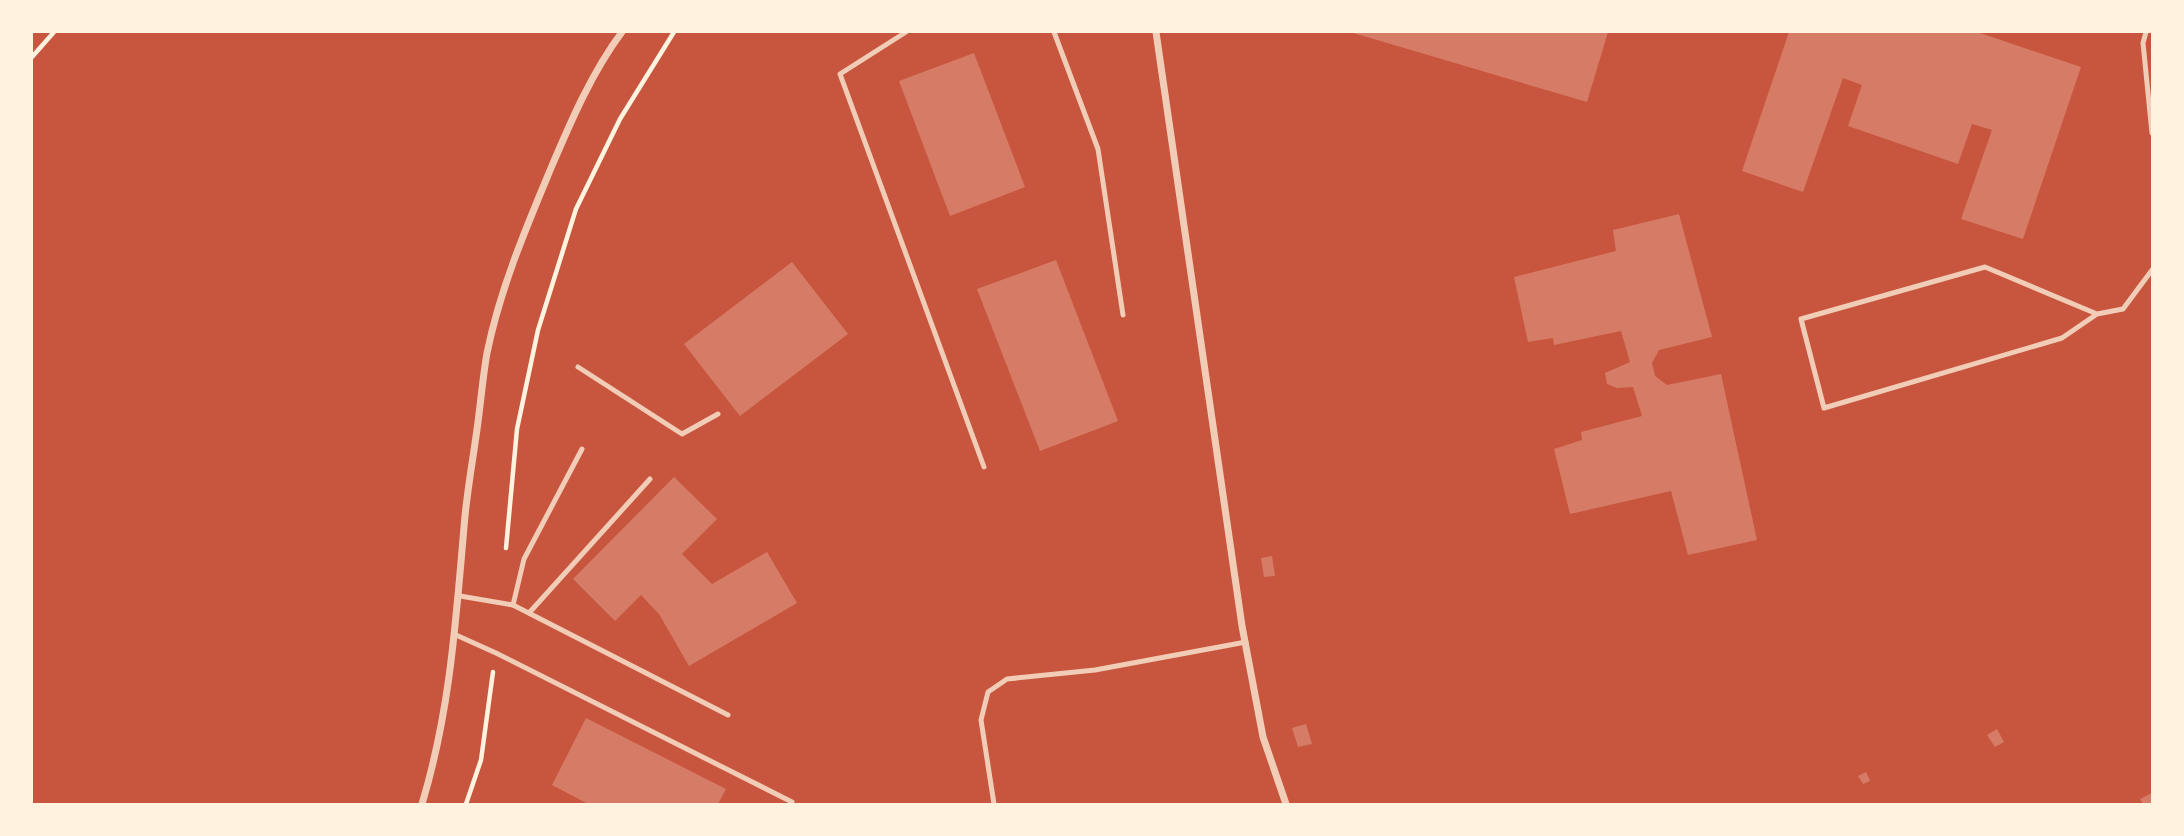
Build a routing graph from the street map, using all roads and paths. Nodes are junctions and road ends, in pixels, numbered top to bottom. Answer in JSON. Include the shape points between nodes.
{"nodes":[{"id":1,"x":54,"y":32,"type":"edge"},
{"id":2,"x":622,"y":32,"type":"edge"},
{"id":3,"x":674,"y":32,"type":"edge"},
{"id":4,"x":906,"y":32,"type":"edge"},
{"id":5,"x":1054,"y":32,"type":"edge"},
{"id":6,"x":1156,"y":32,"type":"edge"},
{"id":7,"x":2146,"y":32,"type":"edge"},
{"id":8,"x":32,"y":57,"type":"edge"},
{"id":9,"x":2152,"y":133,"type":"edge"},
{"id":10,"x":2152,"y":270,"type":"edge"},
{"id":11,"x":2097,"y":314,"type":"junction"},
{"id":12,"x":1123,"y":315,"type":"dead end"},
{"id":13,"x":578,"y":367,"type":"dead end"},
{"id":14,"x":718,"y":414,"type":"dead end"},
{"id":15,"x":582,"y":449,"type":"dead end"},
{"id":16,"x":984,"y":467,"type":"dead end"},
{"id":17,"x":650,"y":479,"type":"dead end"},
{"id":18,"x":506,"y":550,"type":"dead end"},
{"id":19,"x":460,"y":596,"type":"junction"},
{"id":20,"x":513,"y":605,"type":"junction"},
{"id":21,"x":529,"y":613,"type":"junction"},
{"id":22,"x":456,"y":635,"type":"junction"},
{"id":23,"x":1246,"y":642,"type":"junction"},
{"id":24,"x":496,"y":653,"type":"junction"},
{"id":25,"x":728,"y":715,"type":"dead end"},
{"id":26,"x":422,"y":804,"type":"edge"},
{"id":27,"x":466,"y":804,"type":"edge"},
{"id":28,"x":791,"y":804,"type":"edge"},
{"id":29,"x":995,"y":804,"type":"edge"},
{"id":30,"x":1286,"y":804,"type":"edge"}],
"edges":[{"from":1,"to":8,"type":"path"},
{"from":2,"to":19,"type":"street","via":[[574,115],[510,268],[487,354],[465,515]]},
{"from":3,"to":18,"type":"path","via":[[620,119],[576,209],[538,330],[517,429]]},
{"from":4,"to":16,"type":"lane","via":[[840,74]]},
{"from":5,"to":12,"type":"lane","via":[[1098,149]]},
{"from":6,"to":23,"type":"street"},
{"from":7,"to":9,"type":"lane","via":[[2143,43]]},
{"from":10,"to":11,"type":"lane","via":[[2123,309]]},
{"from":11,"to":11,"type":"lane","via":[[1985,267],[1801,319],[1824,408],[2062,338]]},
{"from":13,"to":14,"type":"lane","via":[[681,433]]},
{"from":15,"to":20,"type":"lane","via":[[524,559]]},
{"from":17,"to":21,"type":"lane"},
{"from":19,"to":20,"type":"lane"},
{"from":19,"to":22,"type":"street"},
{"from":20,"to":21,"type":"lane"},
{"from":21,"to":25,"type":"lane"},
{"from":22,"to":24,"type":"lane"},
{"from":22,"to":26,"type":"street","via":[[435,762]]},
{"from":23,"to":29,"type":"lane","via":[[1095,670],[1007,678],[988,692],[981,720]]},
{"from":23,"to":30,"type":"street","via":[[1263,737]]},
{"from":24,"to":27,"type":"path","via":[[481,760]]},
{"from":24,"to":28,"type":"lane"}]}
